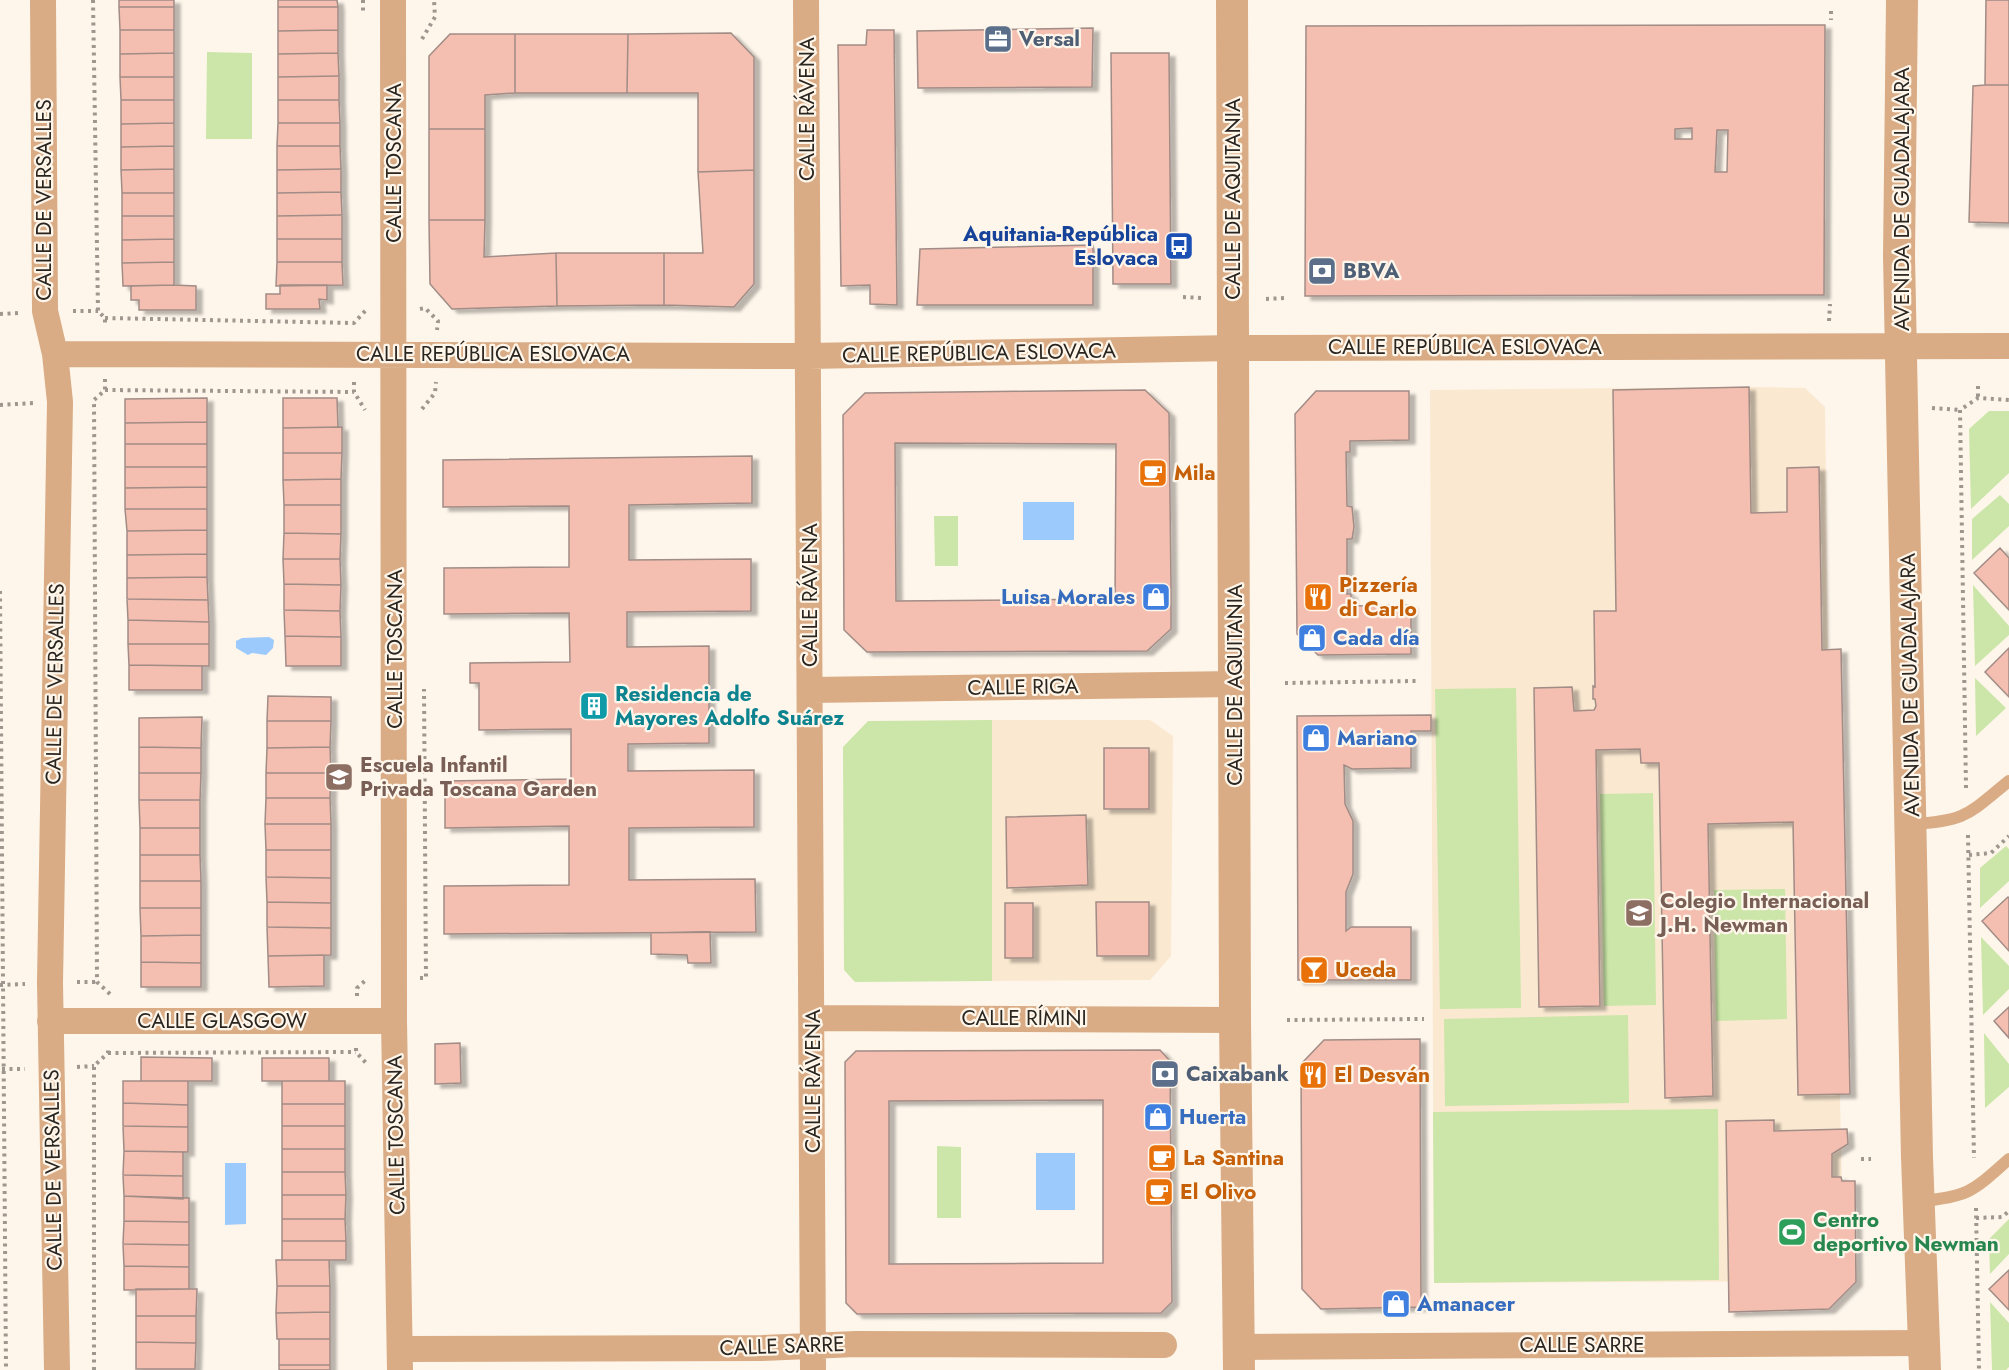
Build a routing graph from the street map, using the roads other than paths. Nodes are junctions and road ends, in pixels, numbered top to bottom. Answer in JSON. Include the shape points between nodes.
{"nodes":[{"id":1,"x":43,"y":0,"type":"edge"},
{"id":2,"x":393,"y":0,"type":"edge"},
{"id":3,"x":806,"y":0,"type":"edge"},
{"id":4,"x":1232,"y":0,"type":"edge"},
{"id":5,"x":1902,"y":0,"type":"edge"},
{"id":6,"x":1903,"y":346,"type":"junction"},
{"id":7,"x":2009,"y":346,"type":"edge"},
{"id":8,"x":1234,"y":348,"type":"junction"},
{"id":9,"x":395,"y":353,"type":"junction"},
{"id":10,"x":55,"y":354,"type":"junction"},
{"id":11,"x":809,"y":356,"type":"junction"},
{"id":12,"x":1236,"y":684,"type":"junction"},
{"id":13,"x":811,"y":690,"type":"junction"},
{"id":14,"x":2009,"y":781,"type":"edge"},
{"id":15,"x":1912,"y":824,"type":"junction"},
{"id":16,"x":813,"y":1018,"type":"junction"},
{"id":17,"x":1235,"y":1020,"type":"junction"},
{"id":18,"x":50,"y":1021,"type":"junction"},
{"id":19,"x":394,"y":1021,"type":"junction"},
{"id":20,"x":2009,"y":1158,"type":"edge"},
{"id":21,"x":1920,"y":1201,"type":"junction"},
{"id":22,"x":1164,"y":1345,"type":"dead end"},
{"id":23,"x":1925,"y":1356,"type":"edge"},
{"id":24,"x":813,"y":1358,"type":"edge"},
{"id":25,"x":1239,"y":1359,"type":"edge"},
{"id":26,"x":400,"y":1360,"type":"edge"},
{"id":27,"x":57,"y":1370,"type":"edge"}],
"edges":[{"from":1,"to":10,"type":"street","name":"CALLE DE VERSALLES","via":[[45,311]]},
{"from":2,"to":9,"type":"street","name":"CALLE TOSCANA"},
{"from":3,"to":11,"type":"street","name":"CALLE RÁVENA"},
{"from":4,"to":8,"type":"street","name":"CALLE DE AQUITANIA"},
{"from":5,"to":6,"type":"street","name":"AVENIDA DE GUADALAJARA","via":[[1899,256]]},
{"from":6,"to":7,"type":"street","name":"CALLE REPÚBLICA ESLOVACA"},
{"from":6,"to":8,"type":"street","name":"CALLE REPÚBLICA ESLOVACA"},
{"from":6,"to":15,"type":"street","name":"AVENIDA DE GUADALAJARA"},
{"from":8,"to":11,"type":"street","name":"CALLE REPÚBLICA ESLOVACA"},
{"from":8,"to":12,"type":"street","name":"CALLE DE AQUITANIA"},
{"from":9,"to":10,"type":"street","name":"CALLE REPÚBLICA ESLOVACA"},
{"from":9,"to":11,"type":"street","name":"CALLE REPÚBLICA ESLOVACA"},
{"from":9,"to":19,"type":"street","name":"CALLE TOSCANA"},
{"from":10,"to":18,"type":"street","name":"CALLE DE VERSALLES","via":[[60,402]]},
{"from":11,"to":13,"type":"street","name":"CALLE RÁVENA"},
{"from":12,"to":13,"type":"street","name":"CALLE RIGA"},
{"from":12,"to":17,"type":"street","name":"CALLE DE AQUITANIA"},
{"from":13,"to":16,"type":"street","name":"CALLE RÁVENA"},
{"from":14,"to":15,"type":"lane","via":[[1967,816],[1949,822]]},
{"from":15,"to":21,"type":"street","name":"AVENIDA DE GUADALAJARA"},
{"from":16,"to":17,"type":"street","name":"CALLE RÍMINI"},
{"from":16,"to":24,"type":"street","name":"CALLE RÁVENA"},
{"from":17,"to":25,"type":"street","name":"CALLE DE AQUITANIA"},
{"from":18,"to":19,"type":"street","name":"CALLE GLASGOW"},
{"from":18,"to":27,"type":"street","name":"CALLE DE VERSALLES"},
{"from":19,"to":26,"type":"street","name":"CALLE TOSCANA"},
{"from":20,"to":21,"type":"lane","via":[[1975,1189],[1955,1198]]},
{"from":21,"to":23,"type":"street","name":"AVENIDA DE GUADALAJARA"},
{"from":22,"to":24,"type":"street","name":"CALLE SARRE"},
{"from":23,"to":25,"type":"street","name":"CALLE SARRE"},
{"from":24,"to":26,"type":"street","name":"CALLE SARRE"}]}
